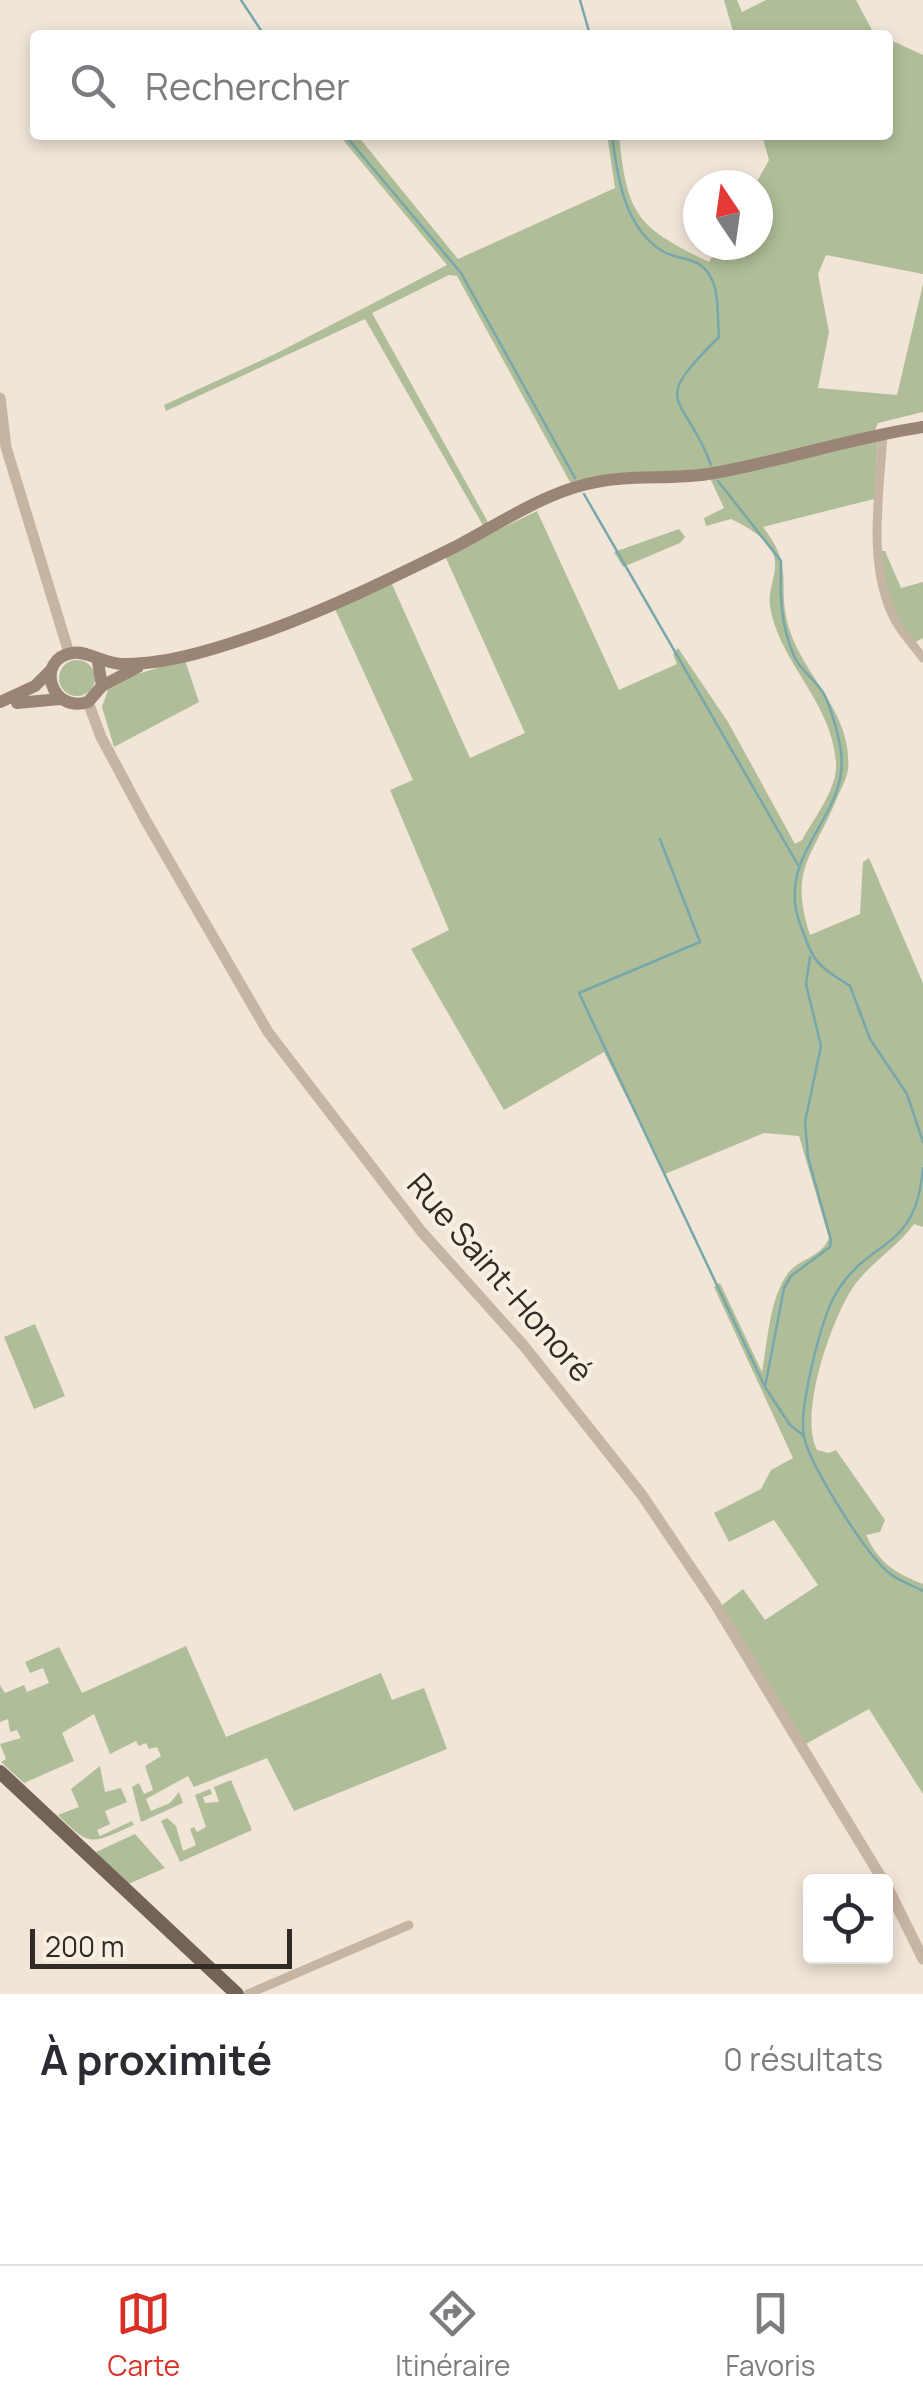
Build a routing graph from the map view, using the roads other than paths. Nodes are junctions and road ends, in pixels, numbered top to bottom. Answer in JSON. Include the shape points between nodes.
{"nodes":[{"id":1,"x":0,"y":398,"type":"edge"},
{"id":2,"x":923,"y":427,"type":"edge"},
{"id":3,"x":883,"y":433,"type":"junction"},
{"id":4,"x":69,"y":653,"type":"junction"},
{"id":5,"x":923,"y":658,"type":"edge"},
{"id":6,"x":98,"y":662,"type":"junction"},
{"id":7,"x":150,"y":662,"type":"junction"},
{"id":8,"x":52,"y":668,"type":"junction"},
{"id":9,"x":102,"y":686,"type":"junction"},
{"id":10,"x":60,"y":699,"type":"junction"},
{"id":11,"x":88,"y":702,"type":"junction"},
{"id":12,"x":0,"y":704,"type":"edge"},
{"id":13,"x":0,"y":1772,"type":"edge"},
{"id":14,"x":880,"y":1874,"type":"edge"},
{"id":15,"x":893,"y":1898,"type":"edge"},
{"id":16,"x":408,"y":1925,"type":"dead end"},
{"id":17,"x":923,"y":1958,"type":"edge"},
{"id":18,"x":237,"y":1994,"type":"edge"},
{"id":19,"x":248,"y":1994,"type":"edge"}],
"edges":[{"from":1,"to":4,"type":"street","via":[[6,447]]},
{"from":2,"to":3,"type":"main road"},
{"from":3,"to":5,"type":"street","via":[[881,578],[895,621]]},
{"from":3,"to":7,"type":"main road","via":[[702,475],[589,483],[269,630]]},
{"from":4,"to":6,"type":"main road"},
{"from":4,"to":8,"type":"main road"},
{"from":6,"to":7,"type":"main road"},
{"from":6,"to":9,"type":"main road"},
{"from":7,"to":9,"type":"main road"},
{"from":8,"to":10,"type":"main road","via":[[50,685]]},
{"from":8,"to":12,"type":"main road","via":[[35,686]]},
{"from":9,"to":11,"type":"main road"},
{"from":10,"to":11,"type":"main road"},
{"from":10,"to":12,"type":"main road"},
{"from":11,"to":14,"type":"street","name":"Rue Saint-Honoré","via":[[100,738],[268,1032],[411,1219],[630,1479],[714,1602]]},
{"from":13,"to":18,"type":"main road"},
{"from":15,"to":17,"type":"street","name":"Rue Saint-Honoré"},
{"from":16,"to":19,"type":"street"}]}
